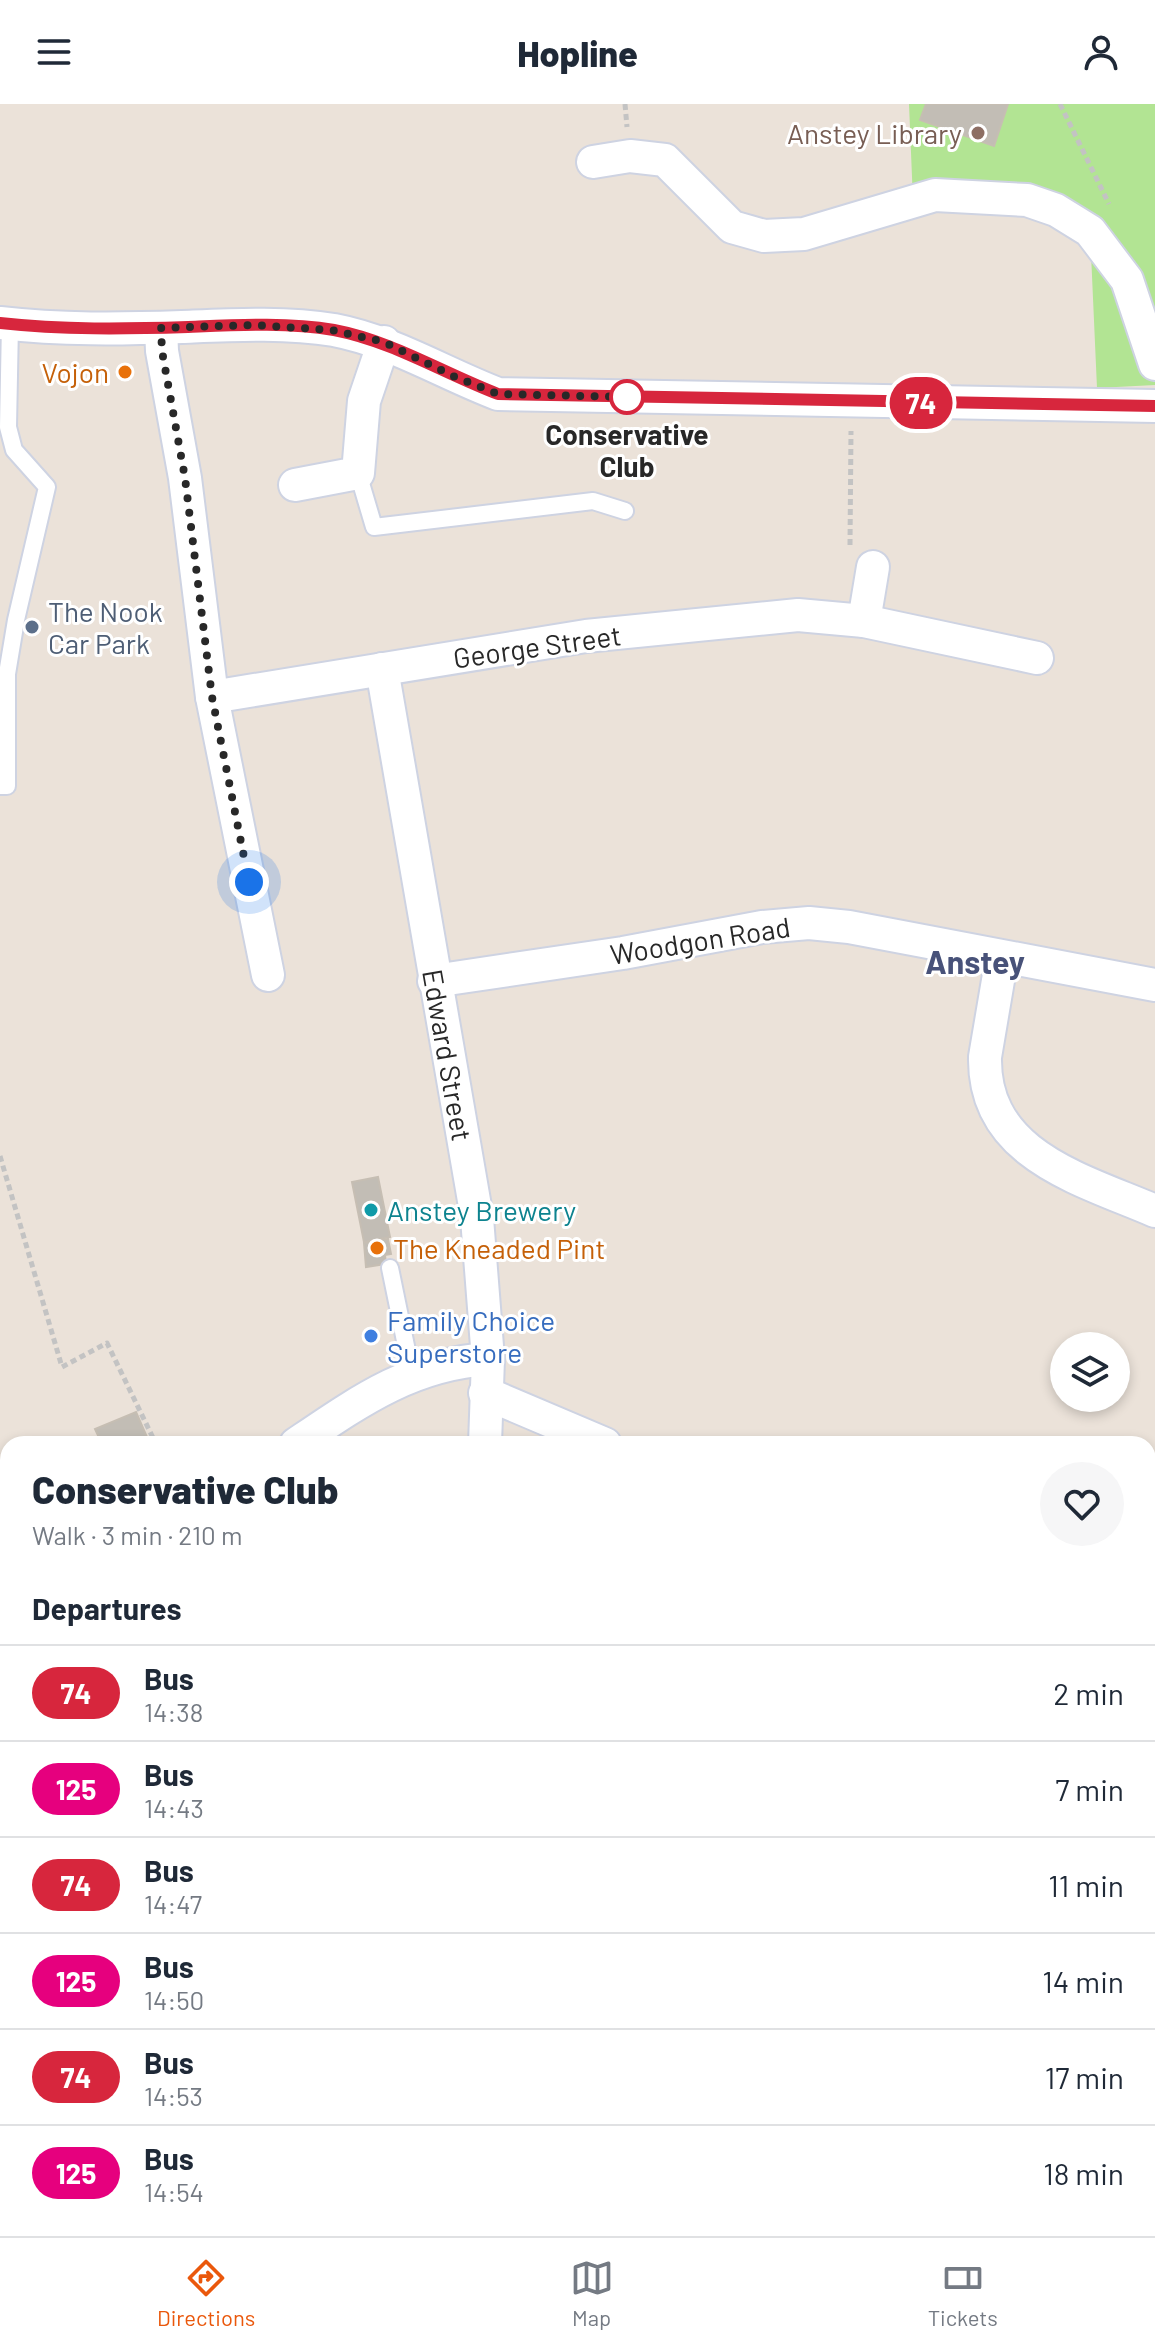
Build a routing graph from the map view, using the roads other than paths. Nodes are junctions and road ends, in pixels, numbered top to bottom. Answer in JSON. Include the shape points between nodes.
{"nodes":[{"id":1,"x":593,"y":162,"type":"dead end"},
{"id":2,"x":5,"y":323,"type":"edge"},
{"id":3,"x":161,"y":328,"type":"junction"},
{"id":4,"x":384,"y":342,"type":"junction"},
{"id":5,"x":1155,"y":364,"type":"edge"},
{"id":6,"x":1155,"y":406,"type":"edge"},
{"id":7,"x":358,"y":473,"type":"junction"},
{"id":8,"x":295,"y":485,"type":"dead end"},
{"id":9,"x":625,"y":511,"type":"dead end"},
{"id":10,"x":873,"y":567,"type":"road end"},
{"id":11,"x":8,"y":620,"type":"edge"},
{"id":12,"x":864,"y":621,"type":"junction"},
{"id":13,"x":1037,"y":658,"type":"dead end"},
{"id":14,"x":382,"y":669,"type":"junction"},
{"id":15,"x":212,"y":697,"type":"junction"},
{"id":16,"x":0,"y":786,"type":"edge"},
{"id":17,"x":1002,"y":957,"type":"junction"},
{"id":18,"x":268,"y":975,"type":"dead end"},
{"id":19,"x":434,"y":981,"type":"junction"},
{"id":20,"x":1155,"y":985,"type":"edge"},
{"id":21,"x":1155,"y":1211,"type":"edge"},
{"id":22,"x":390,"y":1268,"type":"dead end"},
{"id":23,"x":488,"y":1359,"type":"junction"},
{"id":24,"x":412,"y":1375,"type":"junction"},
{"id":25,"x":485,"y":1393,"type":"junction"},
{"id":26,"x":308,"y":1436,"type":"edge"},
{"id":27,"x":485,"y":1436,"type":"edge"},
{"id":28,"x":586,"y":1436,"type":"edge"}],
"edges":[{"from":1,"to":5,"type":"street","via":[[630,156],[665,160],[732,227],[764,236],[804,234],[935,195],[1027,200],[1056,210],[1090,231],[1127,280]]},
{"from":2,"to":3,"type":"street"},
{"from":2,"to":11,"type":"lane","via":[[8,427],[14,450],[47,487]]},
{"from":3,"to":4,"type":"street","via":[[301,328]]},
{"from":3,"to":15,"type":"street"},
{"from":4,"to":6,"type":"street","via":[[498,394]]},
{"from":4,"to":7,"type":"street","via":[[364,401]]},
{"from":7,"to":8,"type":"street"},
{"from":7,"to":9,"type":"lane","via":[[374,527],[593,501]]},
{"from":10,"to":12,"type":"street"},
{"from":11,"to":16,"type":"lane","via":[[7,786]]},
{"from":12,"to":13,"type":"street","name":"George Street"},
{"from":12,"to":14,"type":"street","name":"George Street","via":[[798,615],[586,636]]},
{"from":14,"to":15,"type":"street","name":"George Street"},
{"from":14,"to":19,"type":"street","name":"Edward Street"},
{"from":15,"to":18,"type":"street"},
{"from":17,"to":19,"type":"street","name":"Woodgon Road","via":[[809,923]]},
{"from":17,"to":20,"type":"street","name":"Woodgon Road"},
{"from":17,"to":21,"type":"street","via":[[984,1072],[990,1102],[1003,1125],[1029,1153]]},
{"from":19,"to":23,"type":"street","name":"Edward Street","via":[[477,1218]]},
{"from":22,"to":24,"type":"lane"},
{"from":23,"to":24,"type":"street","via":[[459,1361]]},
{"from":23,"to":25,"type":"street","name":"Edward Street"},
{"from":24,"to":26,"type":"street","via":[[382,1388]]},
{"from":25,"to":27,"type":"street","name":"Edward Street"},
{"from":25,"to":28,"type":"street"}]}
